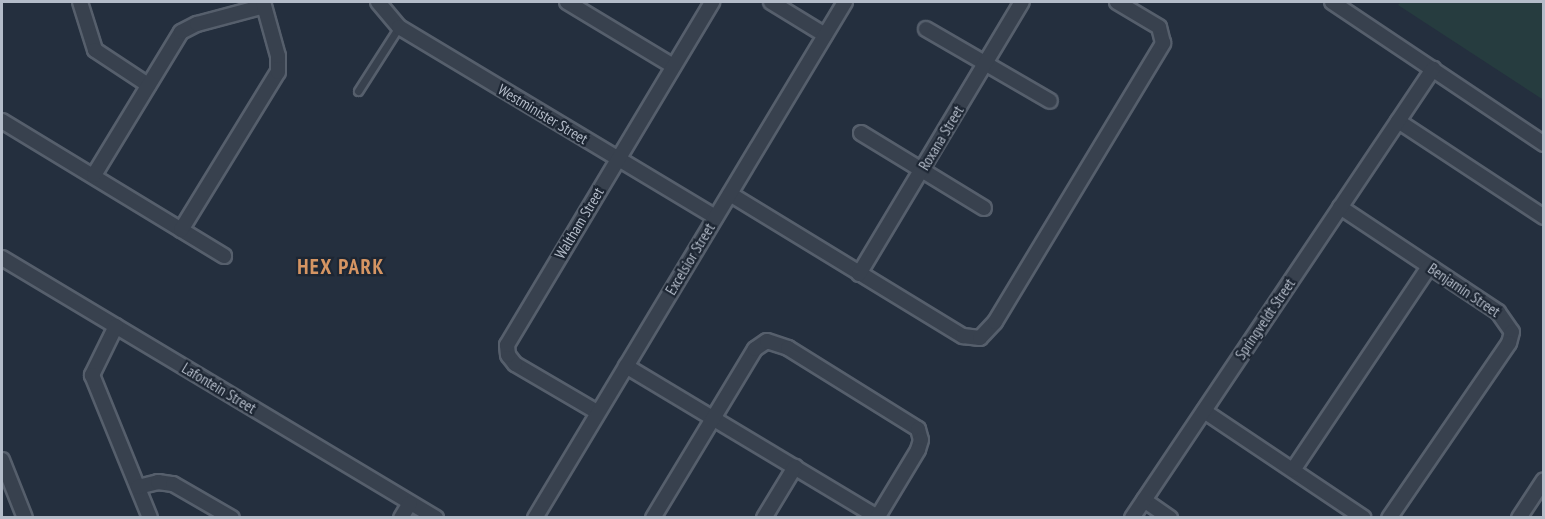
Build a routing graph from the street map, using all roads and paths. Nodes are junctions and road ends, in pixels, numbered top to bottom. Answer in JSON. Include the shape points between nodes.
{"nodes":[{"id":1,"x":80,"y":2,"type":"edge"},
{"id":2,"x":378,"y":2,"type":"edge"},
{"id":3,"x":567,"y":2,"type":"edge"},
{"id":4,"x":712,"y":2,"type":"edge"},
{"id":5,"x":771,"y":2,"type":"edge"},
{"id":6,"x":845,"y":2,"type":"edge"},
{"id":7,"x":1022,"y":2,"type":"edge"},
{"id":8,"x":1117,"y":2,"type":"edge"},
{"id":9,"x":1332,"y":2,"type":"edge"},
{"id":10,"x":264,"y":4,"type":"edge"},
{"id":11,"x":399,"y":27,"type":"junction"},
{"id":12,"x":926,"y":28,"type":"dead end"},
{"id":13,"x":825,"y":35,"type":"junction"},
{"id":14,"x":985,"y":64,"type":"junction"},
{"id":15,"x":673,"y":66,"type":"junction"},
{"id":16,"x":1433,"y":69,"type":"junction"},
{"id":17,"x":148,"y":86,"type":"junction"},
{"id":18,"x":358,"y":91,"type":"dead end"},
{"id":19,"x":1050,"y":101,"type":"dead end"},
{"id":20,"x":2,"y":121,"type":"edge"},
{"id":21,"x":1398,"y":121,"type":"junction"},
{"id":22,"x":861,"y":133,"type":"dead end"},
{"id":23,"x":1544,"y":144,"type":"edge"},
{"id":24,"x":617,"y":159,"type":"junction"},
{"id":25,"x":921,"y":171,"type":"junction"},
{"id":26,"x":94,"y":175,"type":"junction"},
{"id":27,"x":730,"y":194,"type":"junction"},
{"id":28,"x":1340,"y":207,"type":"junction"},
{"id":29,"x":984,"y":208,"type":"dead end"},
{"id":30,"x":715,"y":217,"type":"junction"},
{"id":31,"x":1544,"y":217,"type":"edge"},
{"id":32,"x":181,"y":230,"type":"junction"},
{"id":33,"x":224,"y":256,"type":"dead end"},
{"id":34,"x":2,"y":258,"type":"edge"},
{"id":35,"x":1429,"y":267,"type":"junction"},
{"id":36,"x":859,"y":274,"type":"junction"},
{"id":37,"x":116,"y":326,"type":"junction"},
{"id":38,"x":626,"y":366,"type":"junction"},
{"id":39,"x":1204,"y":411,"type":"junction"},
{"id":40,"x":597,"y":412,"type":"junction"},
{"id":41,"x":714,"y":418,"type":"junction"},
{"id":42,"x":2,"y":460,"type":"edge"},
{"id":43,"x":795,"y":467,"type":"junction"},
{"id":44,"x":1293,"y":470,"type":"junction"},
{"id":45,"x":1544,"y":480,"type":"edge"},
{"id":46,"x":138,"y":487,"type":"junction"},
{"id":47,"x":1144,"y":500,"type":"junction"},
{"id":48,"x":410,"y":503,"type":"junction"},
{"id":49,"x":542,"y":515,"type":"edge"},
{"id":50,"x":877,"y":517,"type":"edge"},
{"id":51,"x":25,"y":518,"type":"edge"},
{"id":52,"x":150,"y":518,"type":"edge"},
{"id":53,"x":232,"y":518,"type":"edge"},
{"id":54,"x":401,"y":518,"type":"edge"},
{"id":55,"x":436,"y":518,"type":"edge"},
{"id":56,"x":653,"y":518,"type":"edge"},
{"id":57,"x":764,"y":518,"type":"edge"},
{"id":58,"x":1132,"y":518,"type":"edge"},
{"id":59,"x":1170,"y":518,"type":"edge"},
{"id":60,"x":1364,"y":518,"type":"edge"},
{"id":61,"x":1389,"y":518,"type":"edge"},
{"id":62,"x":1519,"y":518,"type":"edge"}],
"edges":[{"from":1,"to":17,"type":"street","via":[[94,50]]},
{"from":2,"to":11,"type":"street","name":"Westminister Street"},
{"from":3,"to":15,"type":"street"},
{"from":4,"to":15,"type":"street","name":"Waltham Street"},
{"from":5,"to":13,"type":"street"},
{"from":6,"to":13,"type":"street","name":"Excelsior Street"},
{"from":7,"to":14,"type":"street","name":"Roxana Street"},
{"from":8,"to":36,"type":"street","via":[[1159,27],[1164,37],[995,322],[980,338],[963,336]]},
{"from":9,"to":16,"type":"street"},
{"from":10,"to":17,"type":"street","via":[[186,29]]},
{"from":10,"to":32,"type":"street","via":[[278,56],[278,72]]},
{"from":11,"to":18,"type":"lane"},
{"from":11,"to":24,"type":"street","name":"Westminister Street"},
{"from":12,"to":14,"type":"street"},
{"from":13,"to":27,"type":"street","name":"Excelsior Street"},
{"from":14,"to":19,"type":"street"},
{"from":14,"to":25,"type":"street","name":"Roxana Street"},
{"from":15,"to":24,"type":"street","name":"Waltham Street"},
{"from":16,"to":21,"type":"street","name":"Springveldt Street"},
{"from":16,"to":23,"type":"street"},
{"from":17,"to":26,"type":"street"},
{"from":20,"to":26,"type":"street"},
{"from":21,"to":28,"type":"street","name":"Springveldt Street"},
{"from":21,"to":31,"type":"street"},
{"from":22,"to":25,"type":"street"},
{"from":24,"to":30,"type":"street","name":"Westminister Street"},
{"from":24,"to":40,"type":"street","name":"Waltham Street","via":[[507,345],[515,364]]},
{"from":25,"to":29,"type":"street"},
{"from":25,"to":36,"type":"street","name":"Roxana Street"},
{"from":26,"to":32,"type":"street"},
{"from":27,"to":30,"type":"street","name":"Excelsior Street"},
{"from":27,"to":36,"type":"street"},
{"from":28,"to":35,"type":"street","name":"Benjamin Street"},
{"from":28,"to":39,"type":"street","name":"Springveldt Street"},
{"from":30,"to":38,"type":"street","name":"Excelsior Street"},
{"from":32,"to":33,"type":"street"},
{"from":34,"to":37,"type":"street","name":"Lafontein Street"},
{"from":35,"to":44,"type":"street"},
{"from":35,"to":61,"type":"street","name":"Benjamin Street","via":[[1498,312],[1509,324],[1511,337]]},
{"from":37,"to":46,"type":"street","via":[[92,375]]},
{"from":37,"to":48,"type":"street","name":"Lafontein Street"},
{"from":38,"to":40,"type":"street","name":"Excelsior Street"},
{"from":38,"to":41,"type":"street"},
{"from":39,"to":44,"type":"street"},
{"from":39,"to":47,"type":"street","name":"Springveldt Street"},
{"from":40,"to":49,"type":"street","name":"Excelsior Street"},
{"from":41,"to":43,"type":"street"},
{"from":41,"to":50,"type":"street","via":[[763,343],[779,344],[909,422],[918,429],[920,445]]},
{"from":41,"to":56,"type":"street"},
{"from":42,"to":51,"type":"street"},
{"from":43,"to":50,"type":"street"},
{"from":43,"to":57,"type":"street"},
{"from":44,"to":60,"type":"street"},
{"from":45,"to":62,"type":"street"},
{"from":46,"to":52,"type":"street"},
{"from":46,"to":53,"type":"street","via":[[158,482],[173,484]]},
{"from":47,"to":58,"type":"street","name":"Springveldt Street"},
{"from":47,"to":59,"type":"street"},
{"from":48,"to":54,"type":"street"},
{"from":48,"to":55,"type":"street","name":"Lafontein Street"}]}
